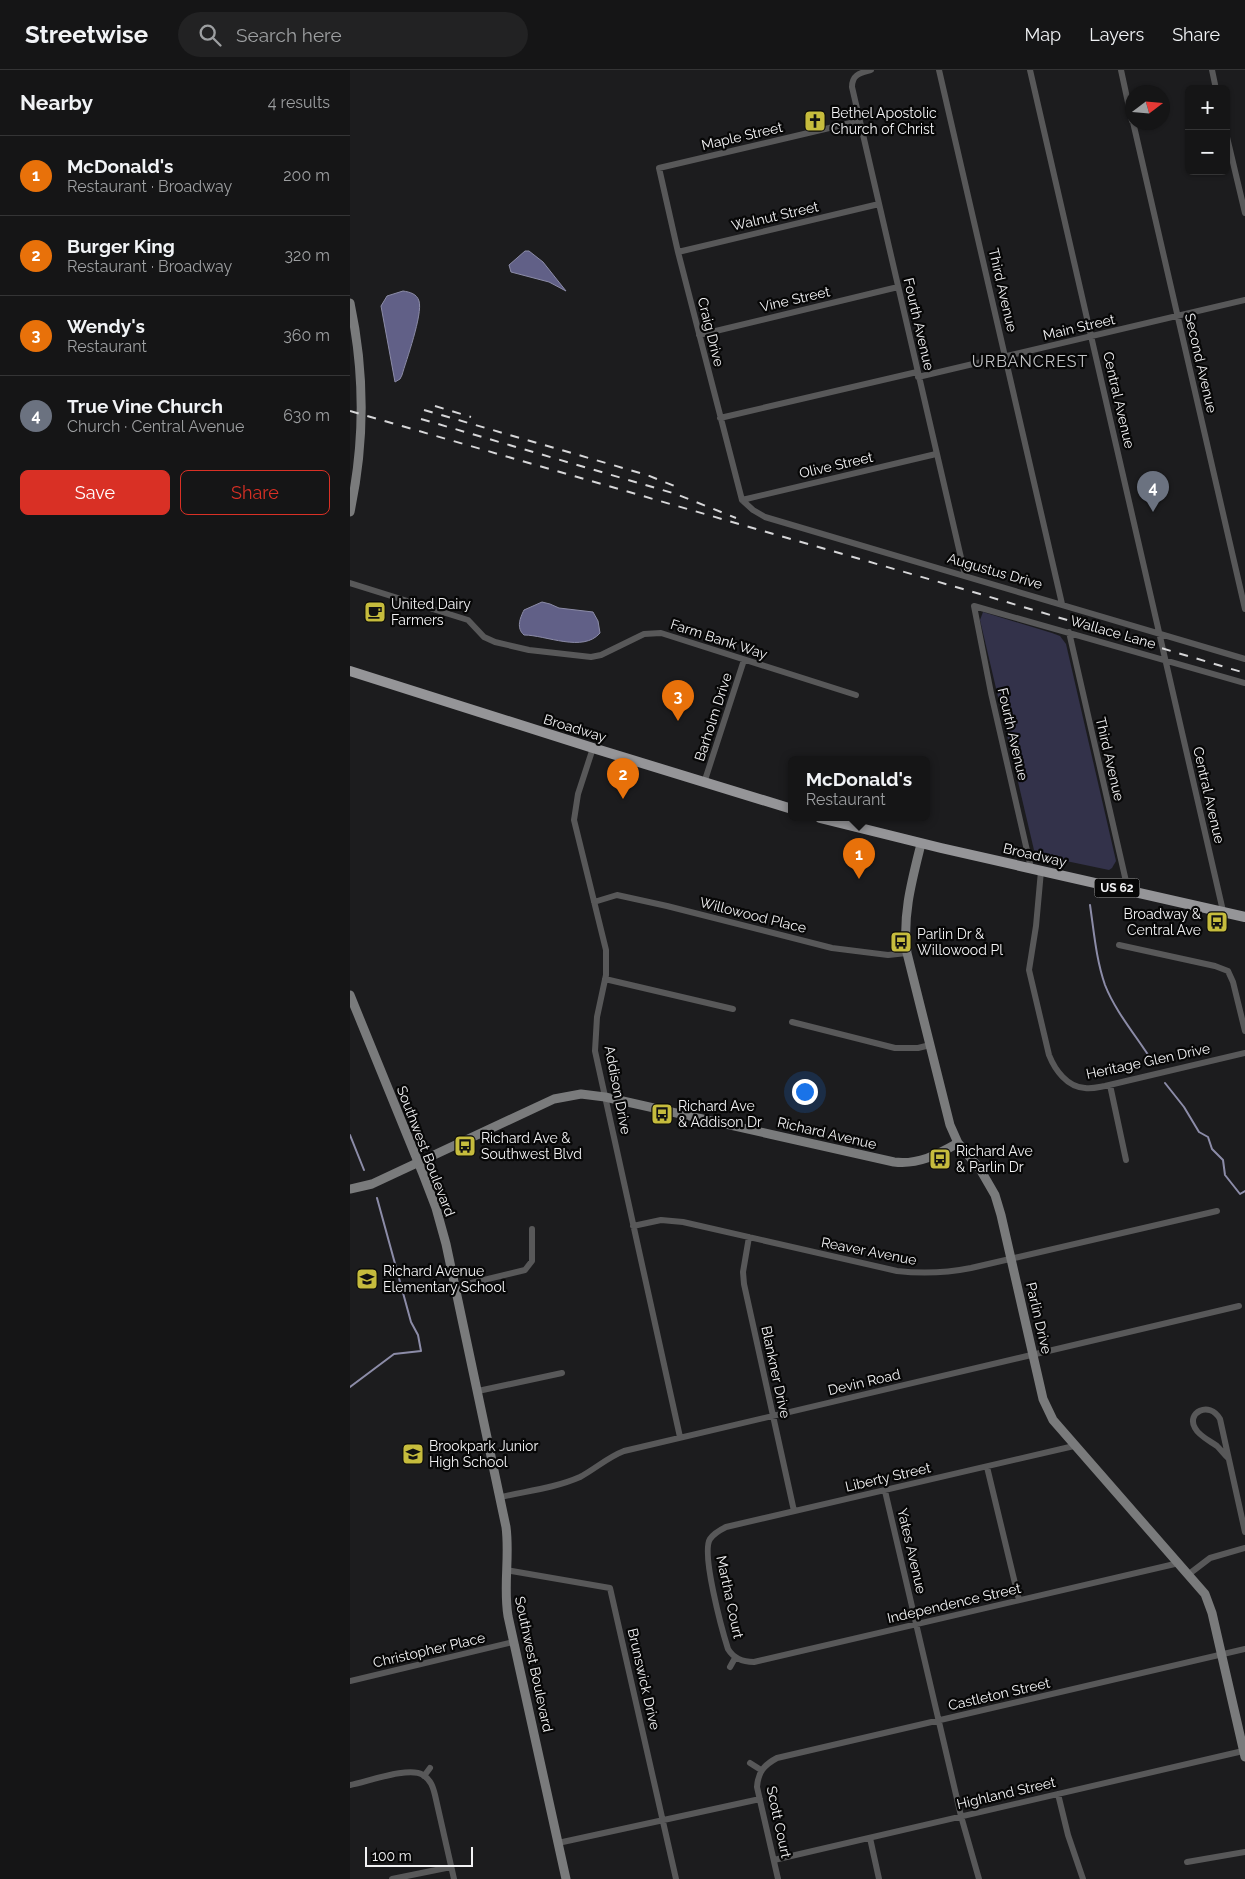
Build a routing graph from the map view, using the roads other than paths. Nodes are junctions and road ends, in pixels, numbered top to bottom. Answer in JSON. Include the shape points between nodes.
{"nodes":[{"id":1,"x":871,"y":70,"type":"edge"},
{"id":2,"x":939,"y":70,"type":"edge"},
{"id":3,"x":1030,"y":70,"type":"edge"},
{"id":4,"x":1121,"y":70,"type":"edge"},
{"id":5,"x":1212,"y":70,"type":"edge"},
{"id":6,"x":1215,"y":85,"type":"edge"},
{"id":7,"x":1125,"y":87,"type":"edge"},
{"id":8,"x":860,"y":121,"type":"junction"},
{"id":9,"x":1135,"y":130,"type":"edge"},
{"id":10,"x":1230,"y":150,"type":"edge"},
{"id":11,"x":659,"y":168,"type":"joint"},
{"id":12,"x":879,"y":204,"type":"junction"},
{"id":13,"x":1245,"y":213,"type":"edge"},
{"id":14,"x":678,"y":252,"type":"junction"},
{"id":15,"x":898,"y":288,"type":"junction"},
{"id":16,"x":1245,"y":300,"type":"edge"},
{"id":17,"x":350,"y":303,"type":"edge"},
{"id":18,"x":1178,"y":316,"type":"junction"},
{"id":19,"x":699,"y":334,"type":"junction"},
{"id":20,"x":1091,"y":336,"type":"junction"},
{"id":21,"x":1005,"y":357,"type":"junction"},
{"id":22,"x":918,"y":374,"type":"junction"},
{"id":23,"x":720,"y":418,"type":"junction"},
{"id":24,"x":936,"y":454,"type":"junction"},
{"id":25,"x":742,"y":500,"type":"junction"},
{"id":26,"x":350,"y":512,"type":"edge"},
{"id":27,"x":965,"y":575,"type":"junction"},
{"id":28,"x":350,"y":583,"type":"edge"},
{"id":29,"x":1062,"y":604,"type":"junction"},
{"id":30,"x":974,"y":606,"type":"joint"},
{"id":31,"x":1245,"y":609,"type":"edge"},
{"id":32,"x":1069,"y":632,"type":"junction"},
{"id":33,"x":1160,"y":634,"type":"junction"},
{"id":34,"x":1245,"y":659,"type":"edge"},
{"id":35,"x":744,"y":660,"type":"junction"},
{"id":36,"x":1166,"y":660,"type":"junction"},
{"id":37,"x":350,"y":671,"type":"edge"},
{"id":38,"x":1245,"y":682,"type":"edge"},
{"id":39,"x":856,"y":696,"type":"dead end"},
{"id":40,"x":593,"y":748,"type":"junction"},
{"id":41,"x":704,"y":782,"type":"junction"},
{"id":42,"x":788,"y":808,"type":"edge"},
{"id":43,"x":832,"y":821,"type":"edge"},
{"id":44,"x":921,"y":844,"type":"junction"},
{"id":45,"x":1036,"y":870,"type":"junction"},
{"id":46,"x":1128,"y":890,"type":"junction"},
{"id":47,"x":594,"y":902,"type":"junction"},
{"id":48,"x":1223,"y":912,"type":"junction"},
{"id":49,"x":1245,"y":917,"type":"edge"},
{"id":50,"x":1120,"y":945,"type":"dead end"},
{"id":51,"x":907,"y":953,"type":"junction"},
{"id":52,"x":605,"y":979,"type":"junction"},
{"id":53,"x":350,"y":995,"type":"edge"},
{"id":54,"x":733,"y":1009,"type":"dead end"},
{"id":55,"x":792,"y":1022,"type":"dead end"},
{"id":56,"x":1245,"y":1031,"type":"edge"},
{"id":57,"x":930,"y":1045,"type":"junction"},
{"id":58,"x":1245,"y":1053,"type":"edge"},
{"id":59,"x":1110,"y":1085,"type":"junction"},
{"id":60,"x":605,"y":1097,"type":"junction"},
{"id":61,"x":958,"y":1143,"type":"junction"},
{"id":62,"x":1126,"y":1160,"type":"dead end"},
{"id":63,"x":418,"y":1162,"type":"junction"},
{"id":64,"x":350,"y":1189,"type":"edge"},
{"id":65,"x":1217,"y":1210,"type":"dead end"},
{"id":66,"x":634,"y":1226,"type":"junction"},
{"id":67,"x":532,"y":1229,"type":"dead end"},
{"id":68,"x":750,"y":1237,"type":"junction"},
{"id":69,"x":1010,"y":1259,"type":"junction"},
{"id":70,"x":454,"y":1287,"type":"junction"},
{"id":71,"x":1239,"y":1306,"type":"dead end"},
{"id":72,"x":1033,"y":1355,"type":"junction"},
{"id":73,"x":562,"y":1373,"type":"dead end"},
{"id":74,"x":478,"y":1391,"type":"junction"},
{"id":75,"x":772,"y":1416,"type":"junction"},
{"id":76,"x":680,"y":1437,"type":"junction"},
{"id":77,"x":1074,"y":1446,"type":"junction"},
{"id":78,"x":1228,"y":1458,"type":"junction"},
{"id":79,"x":987,"y":1467,"type":"junction"},
{"id":80,"x":885,"y":1490,"type":"junction"},
{"id":81,"x":501,"y":1497,"type":"junction"},
{"id":82,"x":794,"y":1512,"type":"junction"},
{"id":83,"x":1245,"y":1532,"type":"edge"},
{"id":84,"x":710,"y":1539,"type":"joint"},
{"id":85,"x":1245,"y":1548,"type":"edge"},
{"id":86,"x":1179,"y":1563,"type":"junction"},
{"id":87,"x":506,"y":1570,"type":"junction"},
{"id":88,"x":1190,"y":1574,"type":"junction"},
{"id":89,"x":1019,"y":1600,"type":"junction"},
{"id":90,"x":917,"y":1624,"type":"junction"},
{"id":91,"x":514,"y":1642,"type":"junction"},
{"id":92,"x":1245,"y":1650,"type":"edge"},
{"id":93,"x":1222,"y":1655,"type":"junction"},
{"id":94,"x":735,"y":1658,"type":"junction"},
{"id":95,"x":730,"y":1667,"type":"dead end"},
{"id":96,"x":350,"y":1681,"type":"edge"},
{"id":97,"x":939,"y":1720,"type":"junction"},
{"id":98,"x":1244,"y":1754,"type":"edge"},
{"id":99,"x":750,"y":1763,"type":"dead end"},
{"id":100,"x":430,"y":1768,"type":"dead end"},
{"id":101,"x":761,"y":1770,"type":"junction"},
{"id":102,"x":424,"y":1776,"type":"junction"},
{"id":103,"x":350,"y":1785,"type":"edge"},
{"id":104,"x":1058,"y":1794,"type":"junction"},
{"id":105,"x":760,"y":1799,"type":"junction"},
{"id":106,"x":962,"y":1816,"type":"junction"},
{"id":107,"x":663,"y":1820,"type":"junction"},
{"id":108,"x":870,"y":1838,"type":"junction"},
{"id":109,"x":558,"y":1843,"type":"junction"},
{"id":110,"x":1245,"y":1852,"type":"edge"},
{"id":111,"x":774,"y":1860,"type":"junction"},
{"id":112,"x":1187,"y":1862,"type":"dead end"},
{"id":113,"x":451,"y":1866,"type":"junction"},
{"id":114,"x":392,"y":1879,"type":"edge"},
{"id":115,"x":454,"y":1879,"type":"edge"},
{"id":116,"x":566,"y":1879,"type":"edge"},
{"id":117,"x":676,"y":1879,"type":"edge"},
{"id":118,"x":778,"y":1879,"type":"edge"},
{"id":119,"x":879,"y":1879,"type":"edge"},
{"id":120,"x":979,"y":1879,"type":"edge"},
{"id":121,"x":1083,"y":1879,"type":"edge"}],
"edges":[{"from":1,"to":8,"type":"street","name":"Fourth Avenue","via":[[853,78]]},
{"from":2,"to":21,"type":"street","name":"Third Avenue"},
{"from":3,"to":20,"type":"street","name":"Central Avenue"},
{"from":4,"to":7,"type":"street","name":"Second Avenue"},
{"from":5,"to":6,"type":"street"},
{"from":8,"to":11,"type":"street","name":"Maple Street"},
{"from":8,"to":12,"type":"street","name":"Fourth Avenue"},
{"from":9,"to":18,"type":"street","name":"Second Avenue"},
{"from":10,"to":13,"type":"street"},
{"from":11,"to":14,"type":"street","name":"Craig Drive"},
{"from":12,"to":14,"type":"street","name":"Walnut Street"},
{"from":12,"to":15,"type":"street","name":"Fourth Avenue"},
{"from":14,"to":19,"type":"street","name":"Craig Drive"},
{"from":15,"to":19,"type":"street","name":"Vine Street"},
{"from":15,"to":22,"type":"street","name":"Fourth Avenue"},
{"from":16,"to":18,"type":"street","name":"Main Street"},
{"from":17,"to":26,"type":"street","via":[[359,353],[362,414],[357,477]]},
{"from":18,"to":20,"type":"street","name":"Main Street"},
{"from":18,"to":31,"type":"street","name":"Second Avenue"},
{"from":19,"to":23,"type":"street","name":"Craig Drive"},
{"from":20,"to":21,"type":"street","name":"Main Street"},
{"from":20,"to":33,"type":"street","name":"Central Avenue"},
{"from":21,"to":22,"type":"street","name":"Main Street"},
{"from":21,"to":29,"type":"street","name":"Third Avenue"},
{"from":22,"to":23,"type":"street","name":"Main Street"},
{"from":22,"to":24,"type":"street","name":"Fourth Avenue"},
{"from":23,"to":25,"type":"street","name":"Craig Drive"},
{"from":24,"to":25,"type":"street","name":"Olive Street"},
{"from":24,"to":27,"type":"street","name":"Fourth Avenue"},
{"from":25,"to":27,"type":"street","name":"Augustus Drive","via":[[764,517]]},
{"from":27,"to":29,"type":"street","name":"Augustus Drive"},
{"from":28,"to":35,"type":"street","name":"Farm Bank Way","via":[[468,620],[484,637],[529,650],[591,657],[644,634],[661,633]]},
{"from":29,"to":33,"type":"street","name":"Augustus Drive"},
{"from":30,"to":32,"type":"street","name":"Wallace Lane"},
{"from":30,"to":45,"type":"street","name":"Fourth Avenue","via":[[991,693]]},
{"from":32,"to":36,"type":"street","name":"Wallace Lane"},
{"from":32,"to":46,"type":"street","name":"Third Avenue"},
{"from":33,"to":34,"type":"street","name":"Augustus Drive"},
{"from":33,"to":36,"type":"street","name":"Central Avenue"},
{"from":35,"to":39,"type":"street","name":"Farm Bank Way"},
{"from":35,"to":41,"type":"street","name":"Barholm Drive"},
{"from":36,"to":38,"type":"street","name":"Wallace Lane"},
{"from":36,"to":48,"type":"street","name":"Central Avenue"},
{"from":37,"to":40,"type":"main road","name":"Broadway"},
{"from":40,"to":41,"type":"main road","name":"Broadway"},
{"from":40,"to":47,"type":"street","name":"Addison Drive","via":[[578,794],[574,820]]},
{"from":41,"to":42,"type":"main road","name":"Broadway"},
{"from":43,"to":44,"type":"main road","name":"Broadway","number":"US 62"},
{"from":44,"to":45,"type":"main road","name":"Broadway","number":"US 62"},
{"from":44,"to":51,"type":"street","name":"Parlin Drive","via":[[905,928]]},
{"from":45,"to":46,"type":"main road","name":"Broadway","number":"US 62"},
{"from":45,"to":59,"type":"street","name":"Heritage Glen Drive","via":[[1036,926],[1029,970],[1049,1055],[1054,1067],[1076,1086]]},
{"from":46,"to":48,"type":"main road","name":"Broadway","number":"US 62"},
{"from":47,"to":51,"type":"street","name":"Willowood Place","via":[[617,895],[832,948],[888,955]]},
{"from":47,"to":52,"type":"street","name":"Addison Drive","via":[[606,950]]},
{"from":48,"to":49,"type":"main road","name":"Broadway","number":"US 62"},
{"from":50,"to":56,"type":"street","via":[[1228,971]]},
{"from":51,"to":57,"type":"street","name":"Parlin Drive"},
{"from":52,"to":54,"type":"street"},
{"from":52,"to":60,"type":"street","name":"Addison Drive","via":[[595,1033]]},
{"from":53,"to":63,"type":"street","name":"Southwest Boulevard"},
{"from":55,"to":57,"type":"street","via":[[895,1048]]},
{"from":57,"to":61,"type":"street","name":"Parlin Drive","via":[[944,1104]]},
{"from":58,"to":59,"type":"street","name":"Heritage Glen Drive"},
{"from":59,"to":62,"type":"street"},
{"from":60,"to":61,"type":"street","name":"Richard Avenue","via":[[887,1161],[922,1160]]},
{"from":60,"to":63,"type":"street","name":"Richard Avenue","via":[[562,1096]]},
{"from":60,"to":66,"type":"street","name":"Addison Drive"},
{"from":61,"to":69,"type":"street","name":"Parlin Drive","via":[[980,1169],[994,1194]]},
{"from":63,"to":64,"type":"street","name":"Richard Avenue","via":[[364,1187]]},
{"from":63,"to":70,"type":"street","name":"Southwest Boulevard","via":[[438,1215]]},
{"from":65,"to":69,"type":"street","name":"Reaver Avenue"},
{"from":66,"to":68,"type":"street","name":"Reaver Avenue","via":[[671,1220]]},
{"from":66,"to":76,"type":"street","name":"Addison Drive"},
{"from":67,"to":70,"type":"street","via":[[532,1261],[525,1270]]},
{"from":68,"to":69,"type":"street","name":"Reaver Avenue","via":[[922,1274],[946,1273]]},
{"from":68,"to":75,"type":"street","name":"Blankner Drive","via":[[743,1272],[744,1284]]},
{"from":69,"to":72,"type":"street","name":"Parlin Drive"},
{"from":70,"to":74,"type":"street","name":"Southwest Boulevard"},
{"from":71,"to":72,"type":"street","name":"Devin Road"},
{"from":72,"to":75,"type":"street","name":"Devin Road"},
{"from":72,"to":77,"type":"street","name":"Parlin Drive","via":[[1047,1409]]},
{"from":73,"to":74,"type":"street"},
{"from":74,"to":81,"type":"street","name":"Southwest Boulevard"},
{"from":75,"to":76,"type":"street","name":"Devin Road"},
{"from":75,"to":82,"type":"street","name":"Blankner Drive"},
{"from":76,"to":81,"type":"street","name":"Devin Road","via":[[616,1454],[569,1481]]},
{"from":77,"to":79,"type":"street","name":"Liberty Street"},
{"from":77,"to":86,"type":"street","name":"Parlin Drive"},
{"from":78,"to":78,"type":"street","via":[[1220,1419],[1206,1409],[1200,1411],[1193,1421],[1195,1428]]},
{"from":78,"to":83,"type":"street"},
{"from":79,"to":80,"type":"street","name":"Liberty Street"},
{"from":79,"to":89,"type":"street"},
{"from":80,"to":82,"type":"street","name":"Liberty Street"},
{"from":80,"to":90,"type":"street","name":"Yates Avenue"},
{"from":81,"to":87,"type":"street","name":"Southwest Boulevard","via":[[508,1539]]},
{"from":82,"to":84,"type":"street","name":"Liberty Street","via":[[726,1528]]},
{"from":84,"to":94,"type":"street","name":"Martha Court","via":[[708,1560],[722,1628],[728,1649]]},
{"from":85,"to":88,"type":"street","via":[[1210,1558]]},
{"from":86,"to":88,"type":"street","name":"Parlin Drive"},
{"from":86,"to":89,"type":"street","name":"Independence Street"},
{"from":87,"to":91,"type":"street","name":"Southwest Boulevard","via":[[505,1602]]},
{"from":87,"to":107,"type":"street","name":"Brunswick Drive","via":[[610,1588]]},
{"from":88,"to":93,"type":"street","name":"Parlin Drive","via":[[1209,1602]]},
{"from":89,"to":90,"type":"street","name":"Independence Street"},
{"from":90,"to":94,"type":"street","name":"Independence Street","via":[[754,1662]]},
{"from":90,"to":97,"type":"street","name":"Yates Avenue"},
{"from":91,"to":96,"type":"street","name":"Christopher Place"},
{"from":91,"to":109,"type":"street","name":"Southwest Boulevard"},
{"from":92,"to":93,"type":"street","name":"Castleton Street"},
{"from":93,"to":97,"type":"street","name":"Castleton Street"},
{"from":93,"to":98,"type":"street","name":"Parlin Drive"},
{"from":94,"to":95,"type":"street"},
{"from":97,"to":101,"type":"street","name":"Castleton Street","via":[[777,1758]]},
{"from":97,"to":106,"type":"street","name":"Yates Avenue"},
{"from":98,"to":104,"type":"street","name":"Highland Street"},
{"from":99,"to":101,"type":"street"},
{"from":100,"to":102,"type":"street"},
{"from":101,"to":105,"type":"street","name":"Scott Court","via":[[757,1787]]},
{"from":102,"to":103,"type":"street","via":[[410,1772]]},
{"from":102,"to":113,"type":"street","via":[[435,1795]]},
{"from":104,"to":106,"type":"street","name":"Highland Street"},
{"from":104,"to":121,"type":"street"},
{"from":105,"to":107,"type":"street"},
{"from":105,"to":111,"type":"street","name":"Scott Court"},
{"from":106,"to":108,"type":"street","name":"Highland Street"},
{"from":106,"to":120,"type":"street","name":"Yates Avenue"},
{"from":107,"to":109,"type":"street"},
{"from":107,"to":117,"type":"street","name":"Brunswick Drive"},
{"from":108,"to":111,"type":"street","name":"Highland Street"},
{"from":108,"to":119,"type":"street"},
{"from":109,"to":116,"type":"street","name":"Southwest Boulevard"},
{"from":110,"to":112,"type":"street"},
{"from":111,"to":118,"type":"street","name":"Scott Court"},
{"from":113,"to":114,"type":"street"},
{"from":113,"to":115,"type":"street"}]}
